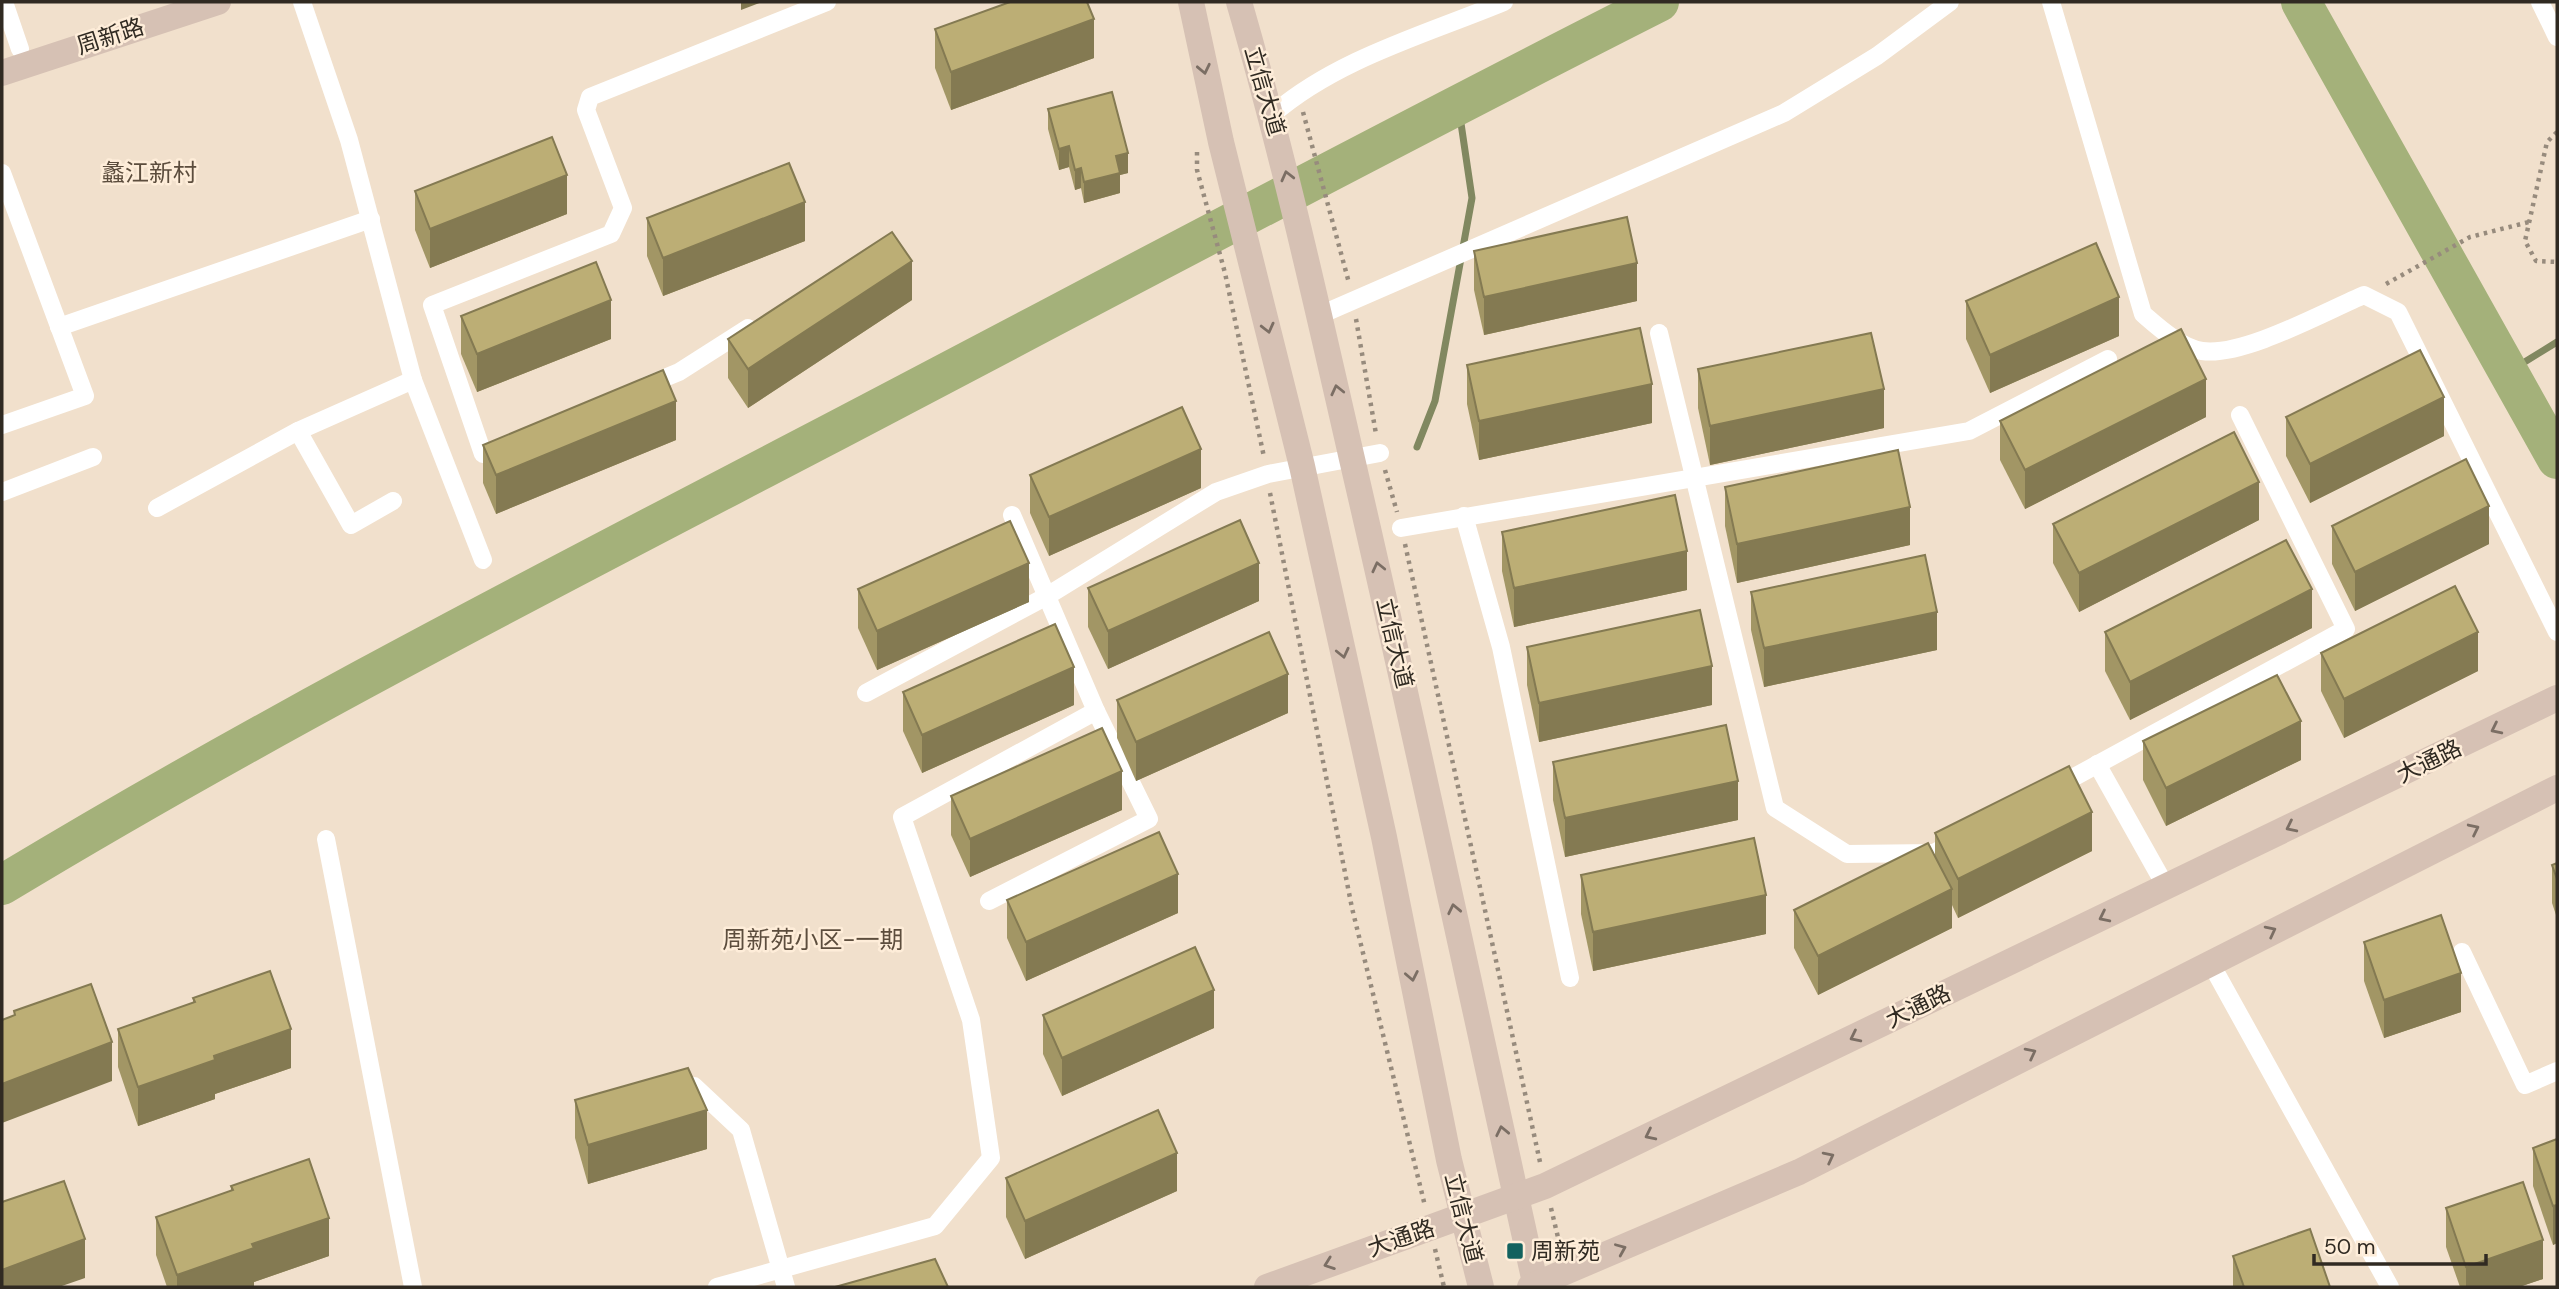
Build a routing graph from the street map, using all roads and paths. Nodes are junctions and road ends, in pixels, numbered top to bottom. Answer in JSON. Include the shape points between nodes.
{"nodes":[{"id":1,"x":4,"y":2,"type":"edge"},
{"id":2,"x":164,"y":2,"type":"edge"},
{"id":3,"x":218,"y":2,"type":"edge"},
{"id":4,"x":302,"y":2,"type":"edge"},
{"id":5,"x":827,"y":2,"type":"edge"},
{"id":6,"x":1191,"y":2,"type":"edge"},
{"id":7,"x":1239,"y":2,"type":"edge"},
{"id":8,"x":1504,"y":2,"type":"edge"},
{"id":9,"x":1950,"y":2,"type":"edge"},
{"id":10,"x":2051,"y":2,"type":"edge"},
{"id":11,"x":2540,"y":2,"type":"edge"},
{"id":12,"x":2557,"y":37,"type":"edge"},
{"id":13,"x":11,"y":53,"type":"edge"},
{"id":14,"x":2,"y":73,"type":"edge"},
{"id":15,"x":1272,"y":115,"type":"junction"},
{"id":16,"x":1308,"y":124,"type":"dead end"},
{"id":17,"x":2557,"y":132,"type":"edge"},
{"id":18,"x":1197,"y":170,"type":"dead end"},
{"id":19,"x":2,"y":173,"type":"edge"},
{"id":20,"x":371,"y":219,"type":"junction"},
{"id":21,"x":2529,"y":222,"type":"junction"},
{"id":22,"x":2557,"y":262,"type":"edge"},
{"id":23,"x":2398,"y":278,"type":"dead end"},
{"id":24,"x":1353,"y":302,"type":"junction"},
{"id":25,"x":1320,"y":315,"type":"junction"},
{"id":26,"x":768,"y":316,"type":"edge"},
{"id":27,"x":59,"y":327,"type":"junction"},
{"id":28,"x":1659,"y":333,"type":"dead end"},
{"id":29,"x":2108,"y":359,"type":"dead end"},
{"id":30,"x":413,"y":380,"type":"junction"},
{"id":31,"x":630,"y":393,"type":"edge"},
{"id":32,"x":2240,"y":415,"type":"dead end"},
{"id":33,"x":2,"y":425,"type":"edge"},
{"id":34,"x":298,"y":431,"type":"junction"},
{"id":35,"x":520,"y":439,"type":"edge"},
{"id":36,"x":1380,"y":453,"type":"junction"},
{"id":37,"x":1352,"y":456,"type":"junction"},
{"id":38,"x":93,"y":457,"type":"dead end"},
{"id":39,"x":1302,"y":466,"type":"junction"},
{"id":40,"x":1268,"y":474,"type":"junction"},
{"id":41,"x":1692,"y":477,"type":"junction"},
{"id":42,"x":2,"y":492,"type":"edge"},
{"id":43,"x":393,"y":501,"type":"dead end"},
{"id":44,"x":156,"y":508,"type":"dead end"},
{"id":45,"x":1012,"y":514,"type":"dead end"},
{"id":46,"x":1464,"y":516,"type":"junction"},
{"id":47,"x":1401,"y":528,"type":"junction"},
{"id":48,"x":483,"y":561,"type":"dead end"},
{"id":49,"x":1047,"y":596,"type":"junction"},
{"id":50,"x":2557,"y":632,"type":"edge"},
{"id":51,"x":866,"y":694,"type":"dead end"},
{"id":52,"x":2557,"y":698,"type":"edge"},
{"id":53,"x":1096,"y":711,"type":"junction"},
{"id":54,"x":2097,"y":764,"type":"junction"},
{"id":55,"x":2557,"y":788,"type":"edge"},
{"id":56,"x":2039,"y":796,"type":"edge"},
{"id":57,"x":1969,"y":834,"type":"edge"},
{"id":58,"x":326,"y":839,"type":"dead end"},
{"id":59,"x":2166,"y":887,"type":"junction"},
{"id":60,"x":989,"y":901,"type":"dead end"},
{"id":61,"x":2462,"y":952,"type":"dead end"},
{"id":62,"x":2210,"y":962,"type":"junction"},
{"id":63,"x":1570,"y":978,"type":"dead end"},
{"id":64,"x":2557,"y":1070,"type":"edge"},
{"id":65,"x":657,"y":1096,"type":"edge"},
{"id":66,"x":1545,"y":1186,"type":"junction"},
{"id":67,"x":1516,"y":1198,"type":"junction"},
{"id":68,"x":1463,"y":1216,"type":"junction"},
{"id":69,"x":1430,"y":1228,"type":"junction"},
{"id":70,"x":780,"y":1269,"type":"junction"},
{"id":71,"x":1566,"y":1272,"type":"junction"},
{"id":72,"x":413,"y":1287,"type":"edge"},
{"id":73,"x":717,"y":1287,"type":"edge"},
{"id":74,"x":786,"y":1287,"type":"edge"},
{"id":75,"x":1267,"y":1287,"type":"edge"},
{"id":76,"x":1444,"y":1287,"type":"edge"},
{"id":77,"x":1481,"y":1287,"type":"edge"},
{"id":78,"x":1534,"y":1287,"type":"edge"},
{"id":79,"x":2390,"y":1287,"type":"edge"}],
"edges":[{"from":1,"to":13,"type":"street"},
{"from":2,"to":13,"type":"street","name":"周新路"},
{"from":3,"to":14,"type":"street","name":"周新路"},
{"from":4,"to":20,"type":"street"},
{"from":5,"to":35,"type":"street","via":[[590,97],[586,110],[623,208],[611,234],[432,305],[483,454]]},
{"from":6,"to":39,"type":"street","name":"立信大道","one_way":true},
{"from":7,"to":15,"type":"street","name":"立信大道"},
{"from":8,"to":15,"type":"street","via":[[1364,60],[1296,94]]},
{"from":9,"to":24,"type":"street","via":[[1877,56],[1784,113]]},
{"from":10,"to":50,"type":"street","via":[[2143,314],[2163,332],[2201,351],[2240,348],[2364,295],[2399,312]]},
{"from":11,"to":12,"type":"street"},
{"from":25,"to":15,"type":"street","name":"立信大道","one_way":true},
{"from":16,"to":24,"type":"path","name":"立信大道"},
{"from":17,"to":21,"type":"path","via":[[2547,142]]},
{"from":18,"to":40,"type":"path","name":"立信大道"},
{"from":19,"to":27,"type":"street"},
{"from":20,"to":27,"type":"street"},
{"from":20,"to":30,"type":"street"},
{"from":21,"to":22,"type":"path","via":[[2525,241],[2536,261]]},
{"from":21,"to":23,"type":"path","via":[[2470,237]]},
{"from":24,"to":25,"type":"street"},
{"from":24,"to":36,"type":"path","name":"立信大道"},
{"from":37,"to":25,"type":"street","name":"立信大道","one_way":true},
{"from":26,"to":31,"type":"street","via":[[679,372]]},
{"from":27,"to":33,"type":"street","via":[[85,396]]},
{"from":28,"to":41,"type":"street"},
{"from":29,"to":41,"type":"street","via":[[1969,431]]},
{"from":30,"to":34,"type":"street"},
{"from":30,"to":48,"type":"street"},
{"from":32,"to":54,"type":"street","via":[[2346,629]]},
{"from":34,"to":43,"type":"street","via":[[351,525]]},
{"from":34,"to":44,"type":"street"},
{"from":36,"to":37,"type":"street"},
{"from":36,"to":47,"type":"path","name":"立信大道"},
{"from":37,"to":39,"type":"street"},
{"from":67,"to":37,"type":"street","name":"立信大道","one_way":true},
{"from":38,"to":42,"type":"street"},
{"from":39,"to":40,"type":"street"},
{"from":39,"to":68,"type":"street","name":"立信大道","one_way":true},
{"from":40,"to":49,"type":"street","via":[[1216,492]]},
{"from":40,"to":69,"type":"path","name":"立信大道","via":[[1352,908]]},
{"from":41,"to":46,"type":"street"},
{"from":41,"to":57,"type":"street","via":[[1776,808],[1847,854],[1934,853]]},
{"from":45,"to":49,"type":"street"},
{"from":46,"to":47,"type":"street"},
{"from":46,"to":63,"type":"street","via":[[1501,647]]},
{"from":47,"to":66,"type":"path","name":"立信大道"},
{"from":49,"to":51,"type":"street"},
{"from":49,"to":53,"type":"street"},
{"from":52,"to":59,"type":"street","name":"大通路","one_way":true},
{"from":53,"to":60,"type":"street","via":[[1149,819]]},
{"from":53,"to":70,"type":"street","via":[[902,817],[971,1020],[991,1158],[935,1226]]},
{"from":54,"to":56,"type":"street"},
{"from":54,"to":59,"type":"street"},
{"from":62,"to":55,"type":"street","one_way":true},
{"from":58,"to":72,"type":"street"},
{"from":59,"to":66,"type":"street","name":"大通路","one_way":true},
{"from":61,"to":64,"type":"street","via":[[2525,1086]]},
{"from":71,"to":62,"type":"street","one_way":true,"via":[[1799,1172]]},
{"from":62,"to":79,"type":"street"},
{"from":65,"to":70,"type":"street","via":[[694,1086],[741,1130]]},
{"from":66,"to":67,"type":"street","name":"大通路"},
{"from":66,"to":71,"type":"path","name":"立信大道"},
{"from":67,"to":68,"type":"street","name":"大通路"},
{"from":67,"to":78,"type":"street","name":"立信大道"},
{"from":68,"to":69,"type":"street","name":"大通路"},
{"from":68,"to":77,"type":"street","name":"立信大道"},
{"from":69,"to":75,"type":"street","name":"大通路","one_way":true},
{"from":69,"to":76,"type":"path","name":"立信大道"},
{"from":70,"to":73,"type":"street"},
{"from":70,"to":74,"type":"street"},
{"from":71,"to":78,"type":"street"}]}
